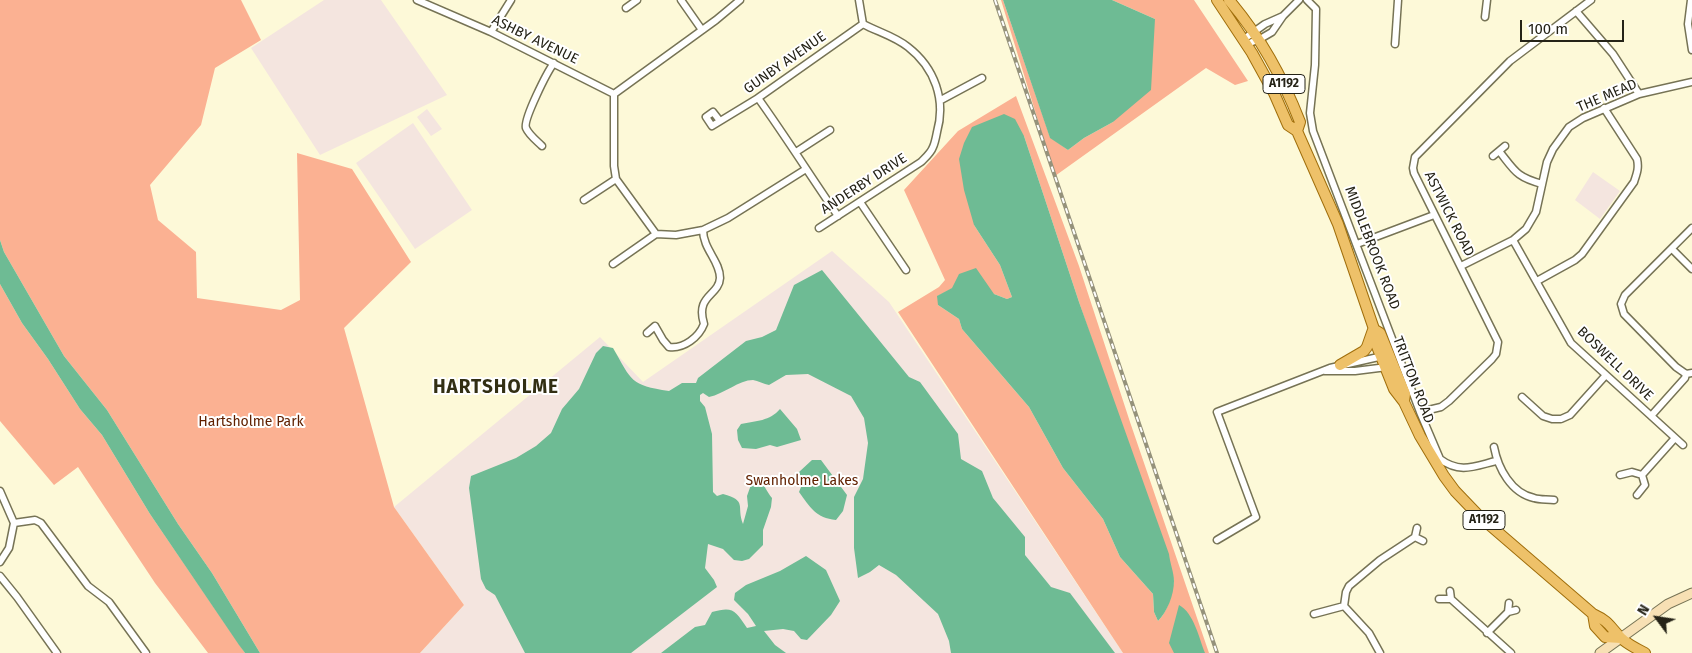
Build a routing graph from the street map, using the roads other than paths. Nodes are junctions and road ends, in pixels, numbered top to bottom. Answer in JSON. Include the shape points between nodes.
{"nodes":[{"id":1,"x":417,"y":0,"type":"edge"},
{"id":2,"x":511,"y":0,"type":"edge"},
{"id":3,"x":637,"y":0,"type":"edge"},
{"id":4,"x":681,"y":0,"type":"edge"},
{"id":5,"x":740,"y":0,"type":"edge"},
{"id":6,"x":859,"y":0,"type":"edge"},
{"id":7,"x":1217,"y":0,"type":"edge"},
{"id":8,"x":1229,"y":0,"type":"edge"},
{"id":9,"x":1299,"y":0,"type":"edge"},
{"id":10,"x":1306,"y":0,"type":"edge"},
{"id":11,"x":1398,"y":0,"type":"edge"},
{"id":12,"x":1487,"y":0,"type":"edge"},
{"id":13,"x":1591,"y":0,"type":"edge"},
{"id":14,"x":1691,"y":5,"type":"edge"},
{"id":15,"x":626,"y":8,"type":"dead end"},
{"id":16,"x":1576,"y":11,"type":"junction"},
{"id":17,"x":1283,"y":16,"type":"junction"},
{"id":18,"x":1485,"y":17,"type":"dead end"},
{"id":19,"x":863,"y":24,"type":"junction"},
{"id":20,"x":702,"y":30,"type":"junction"},
{"id":21,"x":491,"y":32,"type":"junction"},
{"id":22,"x":1257,"y":35,"type":"junction"},
{"id":23,"x":1245,"y":42,"type":"junction"},
{"id":24,"x":1395,"y":44,"type":"dead end"},
{"id":25,"x":1692,"y":50,"type":"edge"},
{"id":26,"x":1273,"y":61,"type":"junction"},
{"id":27,"x":554,"y":63,"type":"junction"},
{"id":28,"x":982,"y":78,"type":"dead end"},
{"id":29,"x":1692,"y":82,"type":"edge"},
{"id":30,"x":614,"y":94,"type":"junction"},
{"id":31,"x":1639,"y":94,"type":"junction"},
{"id":32,"x":758,"y":98,"type":"junction"},
{"id":33,"x":941,"y":100,"type":"junction"},
{"id":34,"x":1276,"y":104,"type":"junction"},
{"id":35,"x":1604,"y":108,"type":"junction"},
{"id":36,"x":720,"y":121,"type":"dead end"},
{"id":37,"x":830,"y":130,"type":"dead end"},
{"id":38,"x":1297,"y":131,"type":"junction"},
{"id":39,"x":542,"y":146,"type":"dead end"},
{"id":40,"x":1506,"y":146,"type":"dead end"},
{"id":41,"x":1499,"y":151,"type":"junction"},
{"id":42,"x":796,"y":152,"type":"junction"},
{"id":43,"x":1493,"y":156,"type":"dead end"},
{"id":44,"x":806,"y":169,"type":"junction"},
{"id":45,"x":616,"y":179,"type":"junction"},
{"id":46,"x":1542,"y":184,"type":"junction"},
{"id":47,"x":584,"y":200,"type":"dead end"},
{"id":48,"x":860,"y":202,"type":"junction"},
{"id":49,"x":1434,"y":215,"type":"junction"},
{"id":50,"x":838,"y":216,"type":"junction"},
{"id":51,"x":820,"y":228,"type":"dead end"},
{"id":52,"x":1692,"y":228,"type":"edge"},
{"id":53,"x":703,"y":230,"type":"junction"},
{"id":54,"x":656,"y":234,"type":"junction"},
{"id":55,"x":1513,"y":240,"type":"junction"},
{"id":56,"x":1357,"y":244,"type":"junction"},
{"id":57,"x":1672,"y":249,"type":"junction"},
{"id":58,"x":613,"y":264,"type":"dead end"},
{"id":59,"x":1461,"y":266,"type":"junction"},
{"id":60,"x":1692,"y":269,"type":"edge"},
{"id":61,"x":906,"y":270,"type":"dead end"},
{"id":62,"x":1537,"y":281,"type":"junction"},
{"id":63,"x":1374,"y":329,"type":"junction"},
{"id":64,"x":647,"y":333,"type":"dead end"},
{"id":65,"x":1384,"y":356,"type":"junction"},
{"id":66,"x":1340,"y":365,"type":"junction"},
{"id":67,"x":1389,"y":366,"type":"junction"},
{"id":68,"x":1324,"y":371,"type":"junction"},
{"id":69,"x":1689,"y":373,"type":"edge"},
{"id":70,"x":1606,"y":375,"type":"junction"},
{"id":71,"x":1522,"y":397,"type":"dead end"},
{"id":72,"x":1420,"y":412,"type":"junction"},
{"id":73,"x":1651,"y":416,"type":"junction"},
{"id":74,"x":1675,"y":438,"type":"junction"},
{"id":75,"x":1683,"y":445,"type":"dead end"},
{"id":76,"x":1494,"y":448,"type":"dead end"},
{"id":77,"x":1496,"y":461,"type":"junction"},
{"id":78,"x":1620,"y":475,"type":"dead end"},
{"id":79,"x":1642,"y":475,"type":"junction"},
{"id":80,"x":0,"y":492,"type":"edge"},
{"id":81,"x":1637,"y":495,"type":"dead end"},
{"id":82,"x":1554,"y":500,"type":"dead end"},
{"id":83,"x":14,"y":523,"type":"junction"},
{"id":84,"x":1417,"y":528,"type":"dead end"},
{"id":85,"x":1415,"y":537,"type":"junction"},
{"id":86,"x":1217,"y":540,"type":"dead end"},
{"id":87,"x":1423,"y":541,"type":"dead end"},
{"id":88,"x":0,"y":562,"type":"edge"},
{"id":89,"x":0,"y":576,"type":"edge"},
{"id":90,"x":1450,"y":591,"type":"dead end"},
{"id":91,"x":1692,"y":593,"type":"edge"},
{"id":92,"x":1439,"y":598,"type":"dead end"},
{"id":93,"x":1451,"y":599,"type":"junction"},
{"id":94,"x":1509,"y":603,"type":"dead end"},
{"id":95,"x":1344,"y":606,"type":"junction"},
{"id":96,"x":1516,"y":610,"type":"dead end"},
{"id":97,"x":1508,"y":612,"type":"junction"},
{"id":98,"x":1314,"y":614,"type":"dead end"},
{"id":99,"x":1487,"y":632,"type":"junction"},
{"id":100,"x":1621,"y":638,"type":"junction"},
{"id":101,"x":57,"y":653,"type":"edge"},
{"id":102,"x":146,"y":653,"type":"edge"},
{"id":103,"x":1380,"y":653,"type":"edge"},
{"id":104,"x":1511,"y":653,"type":"edge"},
{"id":105,"x":1600,"y":653,"type":"edge"},
{"id":106,"x":1645,"y":653,"type":"edge"}],
"edges":[{"from":1,"to":21,"type":"street","name":"ASHBY AVENUE"},
{"from":2,"to":21,"type":"street"},
{"from":3,"to":15,"type":"street"},
{"from":4,"to":20,"type":"street"},
{"from":5,"to":20,"type":"street"},
{"from":6,"to":19,"type":"street"},
{"from":7,"to":23,"type":"main road","name":"TRITTON ROAD","number":"A1192"},
{"from":8,"to":22,"type":"main road","name":"TRITTON ROAD","number":"A1192"},
{"from":9,"to":17,"type":"street"},
{"from":10,"to":56,"type":"street","name":"MIDDLEBROOK ROAD","via":[[1316,9],[1310,113],[1313,131]]},
{"from":11,"to":24,"type":"street"},
{"from":12,"to":18,"type":"street"},
{"from":13,"to":16,"type":"street","name":"ASTWICK ROAD"},
{"from":14,"to":25,"type":"street","via":[[1688,24]]},
{"from":16,"to":31,"type":"street","via":[[1613,54]]},
{"from":16,"to":49,"type":"street","name":"ASTWICK ROAD","via":[[1510,61],[1415,157],[1414,173]]},
{"from":17,"to":22,"type":"street","via":[[1274,19]]},
{"from":17,"to":22,"type":"street","via":[[1272,32]]},
{"from":19,"to":32,"type":"street","name":"GUNBY AVENUE"},
{"from":19,"to":33,"type":"street","name":"ANDERBY DRIVE","via":[[910,48],[936,84]]},
{"from":20,"to":30,"type":"street"},
{"from":21,"to":27,"type":"street","name":"ASHBY AVENUE"},
{"from":22,"to":23,"type":"street"},
{"from":22,"to":23,"type":"street"},
{"from":22,"to":26,"type":"main road","name":"TRITTON ROAD","number":"A1192"},
{"from":23,"to":34,"type":"main road","name":"TRITTON ROAD","number":"A1192"},
{"from":26,"to":34,"type":"main road","via":[[1272,74],[1280,90]]},
{"from":26,"to":38,"type":"main road","name":"TRITTON ROAD","number":"A1192","via":[[1300,122]]},
{"from":27,"to":30,"type":"street","name":"ASHBY AVENUE"},
{"from":27,"to":39,"type":"street","via":[[525,123],[526,129]]},
{"from":28,"to":33,"type":"street"},
{"from":29,"to":31,"type":"street","name":"THE MEAD"},
{"from":30,"to":45,"type":"street"},
{"from":31,"to":35,"type":"street","name":"THE MEAD"},
{"from":32,"to":36,"type":"street","name":"GUNBY AVENUE"},
{"from":32,"to":42,"type":"street"},
{"from":33,"to":48,"type":"street","name":"ANDERBY DRIVE","via":[[934,147],[921,162]]},
{"from":34,"to":38,"type":"main road","name":"TRITTON ROAD","number":"A1192","via":[[1288,125]]},
{"from":35,"to":46,"type":"street","name":"THE MEAD","via":[[1569,127],[1553,149]]},
{"from":35,"to":62,"type":"street","via":[[1637,159],[1634,182],[1582,254]]},
{"from":37,"to":42,"type":"street"},
{"from":38,"to":63,"type":"main road","name":"TRITTON ROAD","number":"A1192","via":[[1338,224]]},
{"from":40,"to":41,"type":"street"},
{"from":41,"to":43,"type":"street"},
{"from":41,"to":46,"type":"street","via":[[1519,176]]},
{"from":42,"to":44,"type":"street"},
{"from":44,"to":50,"type":"street"},
{"from":44,"to":53,"type":"street"},
{"from":45,"to":47,"type":"street"},
{"from":45,"to":54,"type":"street"},
{"from":46,"to":55,"type":"street","name":"THE MEAD","via":[[1533,220]]},
{"from":48,"to":50,"type":"street","name":"ANDERBY DRIVE"},
{"from":48,"to":61,"type":"street"},
{"from":49,"to":56,"type":"street"},
{"from":49,"to":59,"type":"street","name":"ASTWICK ROAD"},
{"from":50,"to":51,"type":"street","name":"ANDERBY DRIVE"},
{"from":52,"to":57,"type":"street"},
{"from":53,"to":54,"type":"street","via":[[676,235]]},
{"from":53,"to":64,"type":"street","via":[[703,238],[720,278],[704,304],[701,316],[704,324],[700,333],[676,348],[669,347],[655,326]]},
{"from":54,"to":58,"type":"street"},
{"from":55,"to":59,"type":"street","name":"THE MEAD"},
{"from":55,"to":62,"type":"street","name":"BOSWELL DRIVE"},
{"from":56,"to":72,"type":"street","name":"MIDDLEBROOK ROAD"},
{"from":57,"to":60,"type":"street"},
{"from":57,"to":69,"type":"street","via":[[1625,295],[1621,309],[1676,367]]},
{"from":59,"to":72,"type":"street","name":"ASTWICK ROAD","via":[[1496,337],[1498,348],[1492,360],[1449,401],[1441,407]]},
{"from":62,"to":70,"type":"street","name":"BOSWELL DRIVE","via":[[1571,343]]},
{"from":63,"to":65,"type":"main road","name":"TRITTON ROAD","via":[[1376,344]]},
{"from":63,"to":66,"type":"main road","via":[[1364,351]]},
{"from":65,"to":66,"type":"street"},
{"from":65,"to":67,"type":"main road","name":"TRITTON ROAD"},
{"from":66,"to":68,"type":"street"},
{"from":67,"to":68,"type":"street"},
{"from":67,"to":100,"type":"main road","name":"TRITTON ROAD","number":"A1192","via":[[1394,389],[1455,491],[1499,534],[1593,614],[1613,627]]},
{"from":68,"to":86,"type":"street","via":[[1217,412],[1256,517]]},
{"from":69,"to":73,"type":"street"},
{"from":70,"to":71,"type":"street","via":[[1570,415],[1561,419],[1543,416]]},
{"from":70,"to":73,"type":"street","name":"BOSWELL DRIVE"},
{"from":72,"to":77,"type":"street","name":"MIDDLEBROOK ROAD","via":[[1443,461],[1458,468]]},
{"from":73,"to":74,"type":"street","name":"BOSWELL DRIVE"},
{"from":74,"to":75,"type":"street","name":"BOSWELL DRIVE"},
{"from":74,"to":79,"type":"street"},
{"from":76,"to":77,"type":"street"},
{"from":77,"to":82,"type":"street","via":[[1506,478],[1528,497]]},
{"from":78,"to":79,"type":"street","via":[[1632,472]]},
{"from":79,"to":81,"type":"street","via":[[1645,485]]},
{"from":80,"to":83,"type":"street"},
{"from":83,"to":88,"type":"street","via":[[9,548]]},
{"from":83,"to":102,"type":"street","via":[[35,520],[41,523],[88,586],[109,602]]},
{"from":84,"to":85,"type":"street"},
{"from":85,"to":87,"type":"street"},
{"from":85,"to":95,"type":"street","via":[[1380,560],[1350,586]]},
{"from":89,"to":101,"type":"street"},
{"from":90,"to":93,"type":"street"},
{"from":91,"to":100,"type":"main road","via":[[1668,604]]},
{"from":92,"to":93,"type":"street"},
{"from":93,"to":99,"type":"street"},
{"from":94,"to":97,"type":"street"},
{"from":95,"to":98,"type":"street"},
{"from":95,"to":103,"type":"street","via":[[1369,633]]},
{"from":96,"to":97,"type":"street"},
{"from":97,"to":99,"type":"street"},
{"from":99,"to":104,"type":"street"},
{"from":100,"to":105,"type":"main road"},
{"from":100,"to":106,"type":"main road","name":"TRITTON ROAD","number":"A1192"}]}
